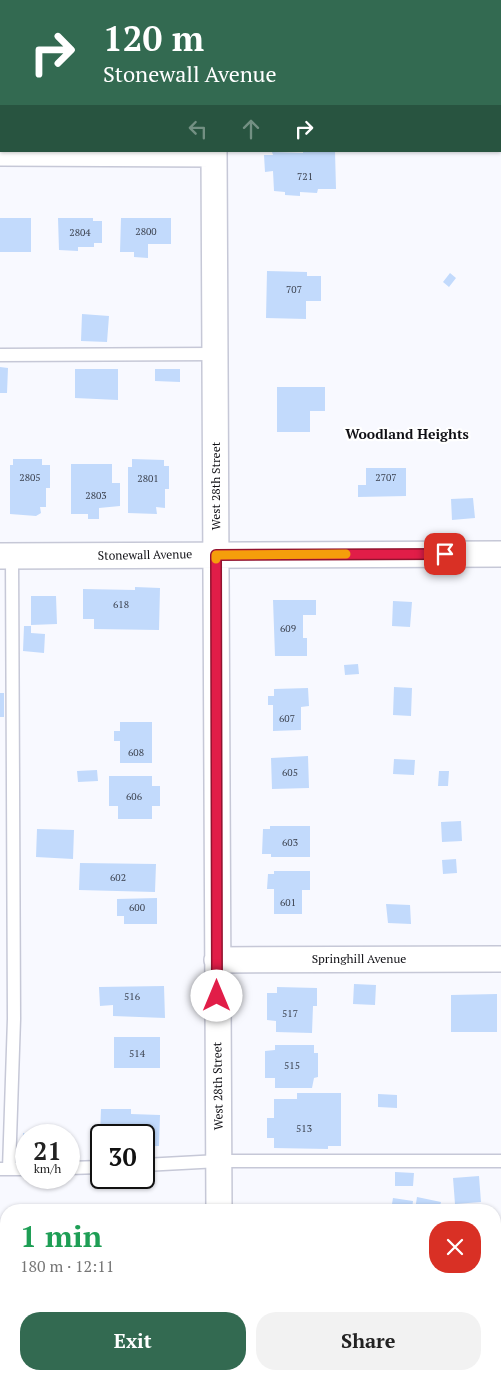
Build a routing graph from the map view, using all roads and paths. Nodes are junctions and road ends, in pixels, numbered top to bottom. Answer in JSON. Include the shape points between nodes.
{"nodes":[{"id":1,"x":8,"y":153,"type":"edge"},
{"id":2,"x":214,"y":153,"type":"edge"},
{"id":3,"x":0,"y":354,"type":"edge"},
{"id":4,"x":215,"y":354,"type":"junction"},
{"id":5,"x":501,"y":554,"type":"edge"},
{"id":6,"x":216,"y":555,"type":"junction"},
{"id":7,"x":6,"y":556,"type":"edge"},
{"id":8,"x":501,"y":958,"type":"edge"},
{"id":9,"x":216,"y":960,"type":"junction"},
{"id":10,"x":219,"y":1161,"type":"junction"},
{"id":11,"x":501,"y":1161,"type":"edge"},
{"id":12,"x":155,"y":1164,"type":"edge"},
{"id":13,"x":4,"y":1169,"type":"edge"},
{"id":14,"x":220,"y":1204,"type":"edge"}],
"edges":[{"from":1,"to":2,"type":"street"},
{"from":2,"to":4,"type":"street","name":"West 28th Street"},
{"from":3,"to":4,"type":"lane"},
{"from":4,"to":6,"type":"street","name":"West 28th Street"},
{"from":5,"to":6,"type":"street","name":"Stonewall Avenue"},
{"from":6,"to":7,"type":"street","name":"Stonewall Avenue"},
{"from":6,"to":9,"type":"street","name":"West 28th Street"},
{"from":7,"to":13,"type":"lane","via":[[14,1019]]},
{"from":8,"to":9,"type":"street","name":"Springhill Avenue"},
{"from":9,"to":10,"type":"street","name":"West 28th Street"},
{"from":10,"to":11,"type":"lane"},
{"from":10,"to":12,"type":"lane"},
{"from":10,"to":14,"type":"street","name":"West 28th Street"}]}
